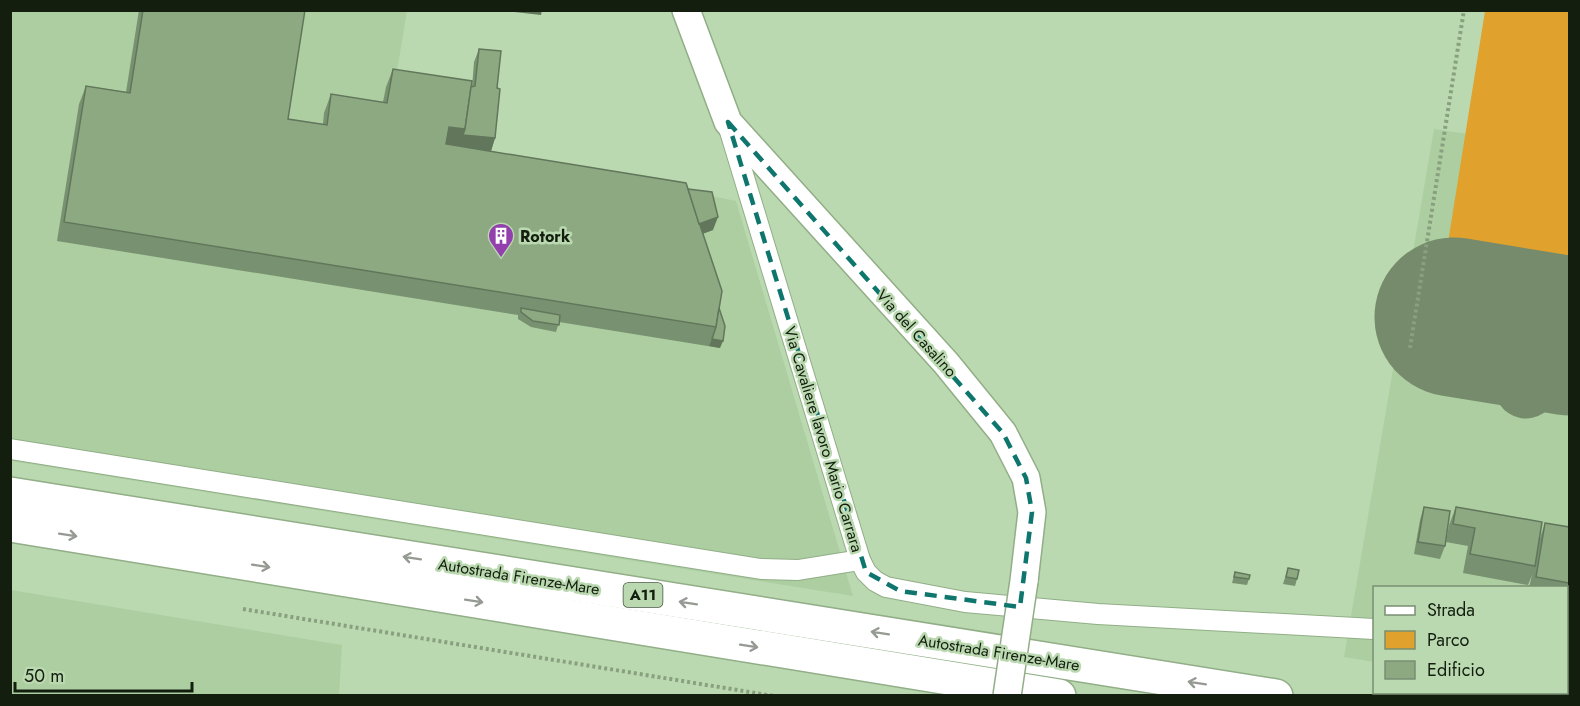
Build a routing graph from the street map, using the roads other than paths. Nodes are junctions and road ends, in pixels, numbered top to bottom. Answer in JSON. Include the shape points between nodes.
{"nodes":[{"id":1,"x":686,"y":10,"type":"edge"},
{"id":2,"x":728,"y":122,"type":"junction"},
{"id":3,"x":10,"y":449,"type":"edge"},
{"id":4,"x":10,"y":494,"type":"edge"},
{"id":5,"x":10,"y":525,"type":"edge"},
{"id":6,"x":860,"y":560,"type":"junction"},
{"id":7,"x":1373,"y":629,"type":"edge"},
{"id":8,"x":1007,"y":696,"type":"edge"},
{"id":9,"x":1059,"y":696,"type":"edge"},
{"id":10,"x":1276,"y":696,"type":"edge"}],
"edges":[{"from":1,"to":2,"type":"street","name":"Via del Casalino"},
{"from":2,"to":6,"type":"street","name":"Via Cavaliere lavoro Mario Carrara"},
{"from":2,"to":8,"type":"street","name":"Via del Casalino","bridge":true,"via":[[946,363],[1003,433],[1026,478],[1032,512]]},
{"from":3,"to":6,"type":"street","via":[[761,569],[798,570]]},
{"from":10,"to":4,"type":"highway","name":"Autostrada Firenze-Mare","number":"A11","one_way":true},
{"from":5,"to":9,"type":"highway","name":"Autostrada Firenze-Mare","number":"A11","one_way":true},
{"from":6,"to":7,"type":"street","name":"Via Cavaliere lavoro Mario Carrara","via":[[870,576],[886,587],[965,602],[1098,614]]}]}
